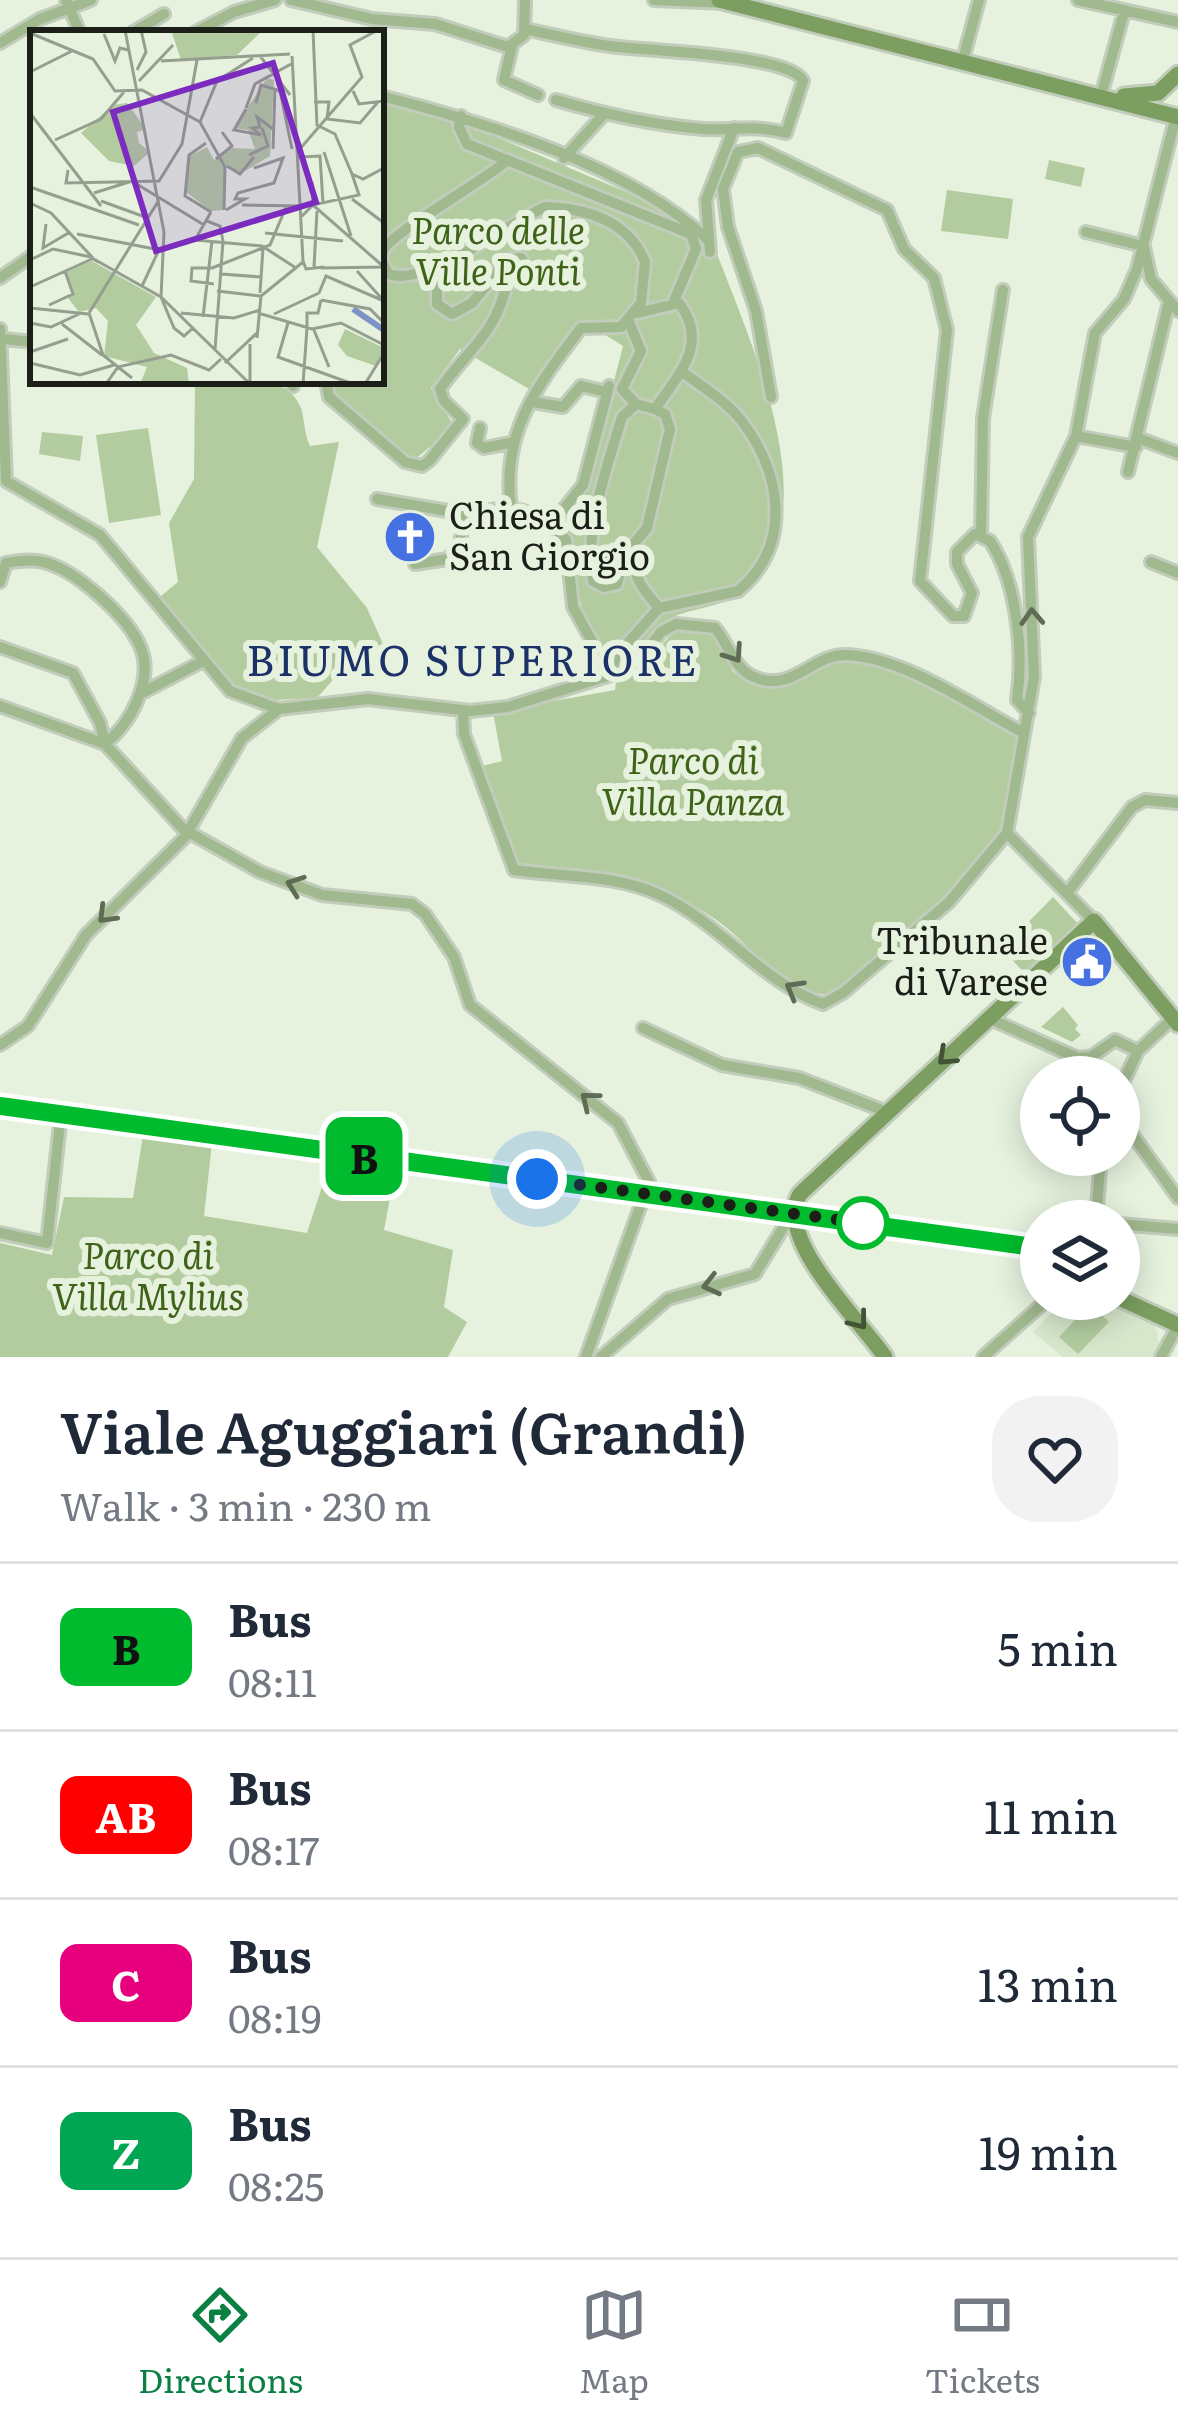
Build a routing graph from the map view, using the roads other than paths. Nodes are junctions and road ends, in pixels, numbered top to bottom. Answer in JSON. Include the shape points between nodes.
{"nodes":[{"id":1,"x":91,"y":0,"type":"edge"},
{"id":2,"x":275,"y":0,"type":"edge"},
{"id":3,"x":291,"y":0,"type":"edge"},
{"id":4,"x":525,"y":0,"type":"edge"},
{"id":5,"x":654,"y":0,"type":"edge"},
{"id":6,"x":795,"y":0,"type":"edge"},
{"id":7,"x":979,"y":0,"type":"edge"},
{"id":8,"x":1078,"y":0,"type":"edge"},
{"id":9,"x":730,"y":2,"type":"edge"},
{"id":10,"x":66,"y":4,"type":"edge"},
{"id":11,"x":1124,"y":12,"type":"junction"},
{"id":12,"x":164,"y":14,"type":"dead end"},
{"id":13,"x":790,"y":19,"type":"junction"},
{"id":14,"x":1178,"y":22,"type":"edge"},
{"id":15,"x":525,"y":29,"type":"junction"},
{"id":16,"x":137,"y":30,"type":"edge"},
{"id":17,"x":200,"y":30,"type":"edge"},
{"id":18,"x":0,"y":43,"type":"edge"},
{"id":19,"x":512,"y":46,"type":"junction"},
{"id":20,"x":962,"y":63,"type":"junction"},
{"id":21,"x":1178,"y":74,"type":"edge"},
{"id":22,"x":538,"y":95,"type":"dead end"},
{"id":23,"x":384,"y":96,"type":"edge"},
{"id":24,"x":1101,"y":96,"type":"junction"},
{"id":25,"x":556,"y":100,"type":"dead end"},
{"id":26,"x":1149,"y":102,"type":"junction"},
{"id":27,"x":604,"y":114,"type":"junction"},
{"id":28,"x":461,"y":116,"type":"junction"},
{"id":29,"x":1177,"y":117,"type":"edge"},
{"id":30,"x":734,"y":128,"type":"junction"},
{"id":31,"x":564,"y":158,"type":"junction"},
{"id":32,"x":508,"y":160,"type":"junction"},
{"id":33,"x":1086,"y":232,"type":"dead end"},
{"id":34,"x":1140,"y":245,"type":"junction"},
{"id":35,"x":384,"y":249,"type":"edge"},
{"id":36,"x":466,"y":252,"type":"junction"},
{"id":37,"x":30,"y":257,"type":"edge"},
{"id":38,"x":384,"y":268,"type":"edge"},
{"id":39,"x":0,"y":278,"type":"edge"},
{"id":40,"x":1003,"y":290,"type":"dead end"},
{"id":41,"x":674,"y":301,"type":"junction"},
{"id":42,"x":1173,"y":306,"type":"edge"},
{"id":43,"x":633,"y":318,"type":"junction"},
{"id":44,"x":2,"y":334,"type":"edge"},
{"id":45,"x":681,"y":371,"type":"junction"},
{"id":46,"x":327,"y":384,"type":"edge"},
{"id":47,"x":771,"y":397,"type":"dead end"},
{"id":48,"x":533,"y":402,"type":"junction"},
{"id":49,"x":636,"y":404,"type":"junction"},
{"id":50,"x":655,"y":409,"type":"junction"},
{"id":51,"x":480,"y":428,"type":"dead end"},
{"id":52,"x":1076,"y":436,"type":"junction"},
{"id":53,"x":1137,"y":442,"type":"junction"},
{"id":54,"x":510,"y":446,"type":"junction"},
{"id":55,"x":1178,"y":453,"type":"edge"},
{"id":56,"x":1128,"y":472,"type":"dead end"},
{"id":57,"x":3,"y":480,"type":"edge"},
{"id":58,"x":376,"y":499,"type":"dead end"},
{"id":59,"x":512,"y":507,"type":"junction"},
{"id":60,"x":466,"y":514,"type":"junction"},
{"id":61,"x":551,"y":525,"type":"junction"},
{"id":62,"x":981,"y":537,"type":"junction"},
{"id":63,"x":640,"y":542,"type":"junction"},
{"id":64,"x":597,"y":559,"type":"junction"},
{"id":65,"x":619,"y":561,"type":"junction"},
{"id":66,"x":1151,"y":562,"type":"dead end"},
{"id":67,"x":415,"y":564,"type":"dead end"},
{"id":68,"x":1178,"y":573,"type":"edge"},
{"id":69,"x":0,"y":582,"type":"edge"},
{"id":70,"x":659,"y":608,"type":"junction"},
{"id":71,"x":0,"y":647,"type":"edge"},
{"id":72,"x":203,"y":661,"type":"junction"},
{"id":73,"x":610,"y":674,"type":"junction"},
{"id":74,"x":140,"y":694,"type":"junction"},
{"id":75,"x":0,"y":706,"type":"edge"},
{"id":76,"x":279,"y":710,"type":"junction"},
{"id":77,"x":463,"y":710,"type":"junction"},
{"id":78,"x":1029,"y":713,"type":"junction"},
{"id":79,"x":1024,"y":733,"type":"junction"},
{"id":80,"x":105,"y":745,"type":"junction"},
{"id":81,"x":1178,"y":803,"type":"edge"},
{"id":82,"x":187,"y":831,"type":"junction"},
{"id":83,"x":1006,"y":832,"type":"junction"},
{"id":84,"x":1068,"y":892,"type":"junction"},
{"id":85,"x":1094,"y":921,"type":"junction"},
{"id":86,"x":988,"y":1018,"type":"junction"},
{"id":87,"x":1175,"y":1021,"type":"edge"},
{"id":88,"x":643,"y":1028,"type":"dead end"},
{"id":89,"x":0,"y":1045,"type":"edge"},
{"id":90,"x":1138,"y":1051,"type":"junction"},
{"id":91,"x":1136,"y":1056,"type":"edge"},
{"id":92,"x":0,"y":1106,"type":"edge"},
{"id":93,"x":887,"y":1112,"type":"junction"},
{"id":94,"x":61,"y":1114,"type":"junction"},
{"id":95,"x":1140,"y":1145,"type":"edge"},
{"id":96,"x":646,"y":1194,"type":"junction"},
{"id":97,"x":1178,"y":1198,"type":"edge"},
{"id":98,"x":792,"y":1213,"type":"junction"},
{"id":99,"x":1140,"y":1226,"type":"edge"},
{"id":100,"x":1178,"y":1229,"type":"edge"},
{"id":101,"x":0,"y":1233,"type":"edge"},
{"id":102,"x":1020,"y":1245,"type":"edge"},
{"id":103,"x":1140,"y":1310,"type":"edge"},
{"id":104,"x":1024,"y":1320,"type":"edge"},
{"id":105,"x":1177,"y":1332,"type":"edge"},
{"id":106,"x":586,"y":1357,"type":"edge"},
{"id":107,"x":601,"y":1357,"type":"edge"},
{"id":108,"x":885,"y":1357,"type":"edge"},
{"id":109,"x":983,"y":1357,"type":"edge"},
{"id":110,"x":1161,"y":1357,"type":"edge"}],
"edges":[{"from":1,"to":10,"type":"street"},
{"from":2,"to":17,"type":"street"},
{"from":3,"to":19,"type":"street"},
{"from":4,"to":15,"type":"street"},
{"from":5,"to":9,"type":"street"},
{"from":6,"to":13,"type":"street"},
{"from":7,"to":20,"type":"street"},
{"from":8,"to":11,"type":"street"},
{"from":9,"to":13,"type":"main road"},
{"from":10,"to":18,"type":"street"},
{"from":11,"to":14,"type":"street"},
{"from":11,"to":24,"type":"street"},
{"from":12,"to":16,"type":"street"},
{"from":13,"to":20,"type":"main road"},
{"from":15,"to":19,"type":"street"},
{"from":15,"to":30,"type":"street","via":[[798,71],[786,133]]},
{"from":19,"to":22,"type":"street","via":[[504,80]]},
{"from":20,"to":24,"type":"main road"},
{"from":21,"to":26,"type":"main road"},
{"from":23,"to":28,"type":"street"},
{"from":24,"to":26,"type":"main road"},
{"from":25,"to":27,"type":"street"},
{"from":26,"to":29,"type":"main road"},
{"from":27,"to":30,"type":"street"},
{"from":27,"to":31,"type":"street"},
{"from":28,"to":31,"type":"street"},
{"from":28,"to":32,"type":"street","via":[[467,144]]},
{"from":29,"to":34,"type":"street"},
{"from":30,"to":31,"type":"street","via":[[706,200],[709,245],[667,204]]},
{"from":32,"to":35,"type":"street"},
{"from":32,"to":41,"type":"street","via":[[691,234],[696,249]]},
{"from":33,"to":34,"type":"street"},
{"from":34,"to":42,"type":"street","via":[[1151,279]]},
{"from":34,"to":52,"type":"street","via":[[1130,286],[1095,333]]},
{"from":36,"to":38,"type":"street","via":[[404,277]]},
{"from":36,"to":43,"type":"street","via":[[545,207],[588,213],[628,234],[640,250],[645,279]]},
{"from":36,"to":46,"type":"street","via":[[437,288],[437,304],[452,314],[472,303],[507,260],[521,258],[528,269],[506,286],[504,310],[440,388],[463,418],[429,461],[406,462],[342,410]]},
{"from":37,"to":39,"type":"street"},
{"from":40,"to":62,"type":"street","via":[[983,418]]},
{"from":41,"to":43,"type":"street"},
{"from":41,"to":45,"type":"street","via":[[696,337]]},
{"from":42,"to":53,"type":"street"},
{"from":43,"to":48,"type":"street","via":[[581,328]]},
{"from":43,"to":49,"type":"street","via":[[641,351],[622,389]]},
{"from":44,"to":57,"type":"street"},
{"from":45,"to":50,"type":"street"},
{"from":45,"to":70,"type":"street","via":[[726,405],[754,440],[778,521],[765,561],[738,591]]},
{"from":47,"to":62,"type":"street","via":[[723,189],[738,152],[758,148],[886,210],[904,249],[934,278],[947,330],[919,568],[920,581],[953,616],[972,606],[957,552]]},
{"from":48,"to":54,"type":"street"},
{"from":48,"to":61,"type":"street","via":[[563,407],[581,386],[608,389],[583,485]]},
{"from":49,"to":50,"type":"street"},
{"from":49,"to":64,"type":"street","via":[[622,417],[596,506],[590,539]]},
{"from":50,"to":63,"type":"street","via":[[670,429]]},
{"from":51,"to":54,"type":"street","via":[[484,448]]},
{"from":52,"to":53,"type":"street"},
{"from":78,"to":52,"type":"street","one_way":true,"via":[[1028,537]]},
{"from":53,"to":55,"type":"street"},
{"from":53,"to":56,"type":"street"},
{"from":54,"to":59,"type":"street"},
{"from":57,"to":72,"type":"street","via":[[100,536]]},
{"from":58,"to":60,"type":"street"},
{"from":59,"to":60,"type":"street"},
{"from":59,"to":61,"type":"street"},
{"from":60,"to":67,"type":"street","via":[[448,559]]},
{"from":61,"to":73,"type":"street","via":[[566,540],[574,607]]},
{"from":62,"to":78,"type":"street","via":[[1004,563],[1012,590],[1022,667],[1017,700]]},
{"from":63,"to":65,"type":"street"},
{"from":63,"to":70,"type":"street","via":[[633,569]]},
{"from":64,"to":65,"type":"street"},
{"from":64,"to":65,"type":"street","via":[[591,574],[604,587],[621,579]]},
{"from":66,"to":68,"type":"street"},
{"from":69,"to":74,"type":"street","via":[[6,563],[56,568],[121,620],[142,648]]},
{"from":70,"to":73,"type":"street"},
{"from":71,"to":80,"type":"street","via":[[73,673]]},
{"from":72,"to":74,"type":"street"},
{"from":72,"to":76,"type":"street","via":[[238,698]]},
{"from":73,"to":77,"type":"street","via":[[508,707]]},
{"from":73,"to":79,"type":"street","one_way":true,"via":[[633,668],[661,632],[692,622],[715,628],[752,677],[777,682],[847,655],[905,672]]},
{"from":74,"to":80,"type":"street","via":[[124,730]]},
{"from":75,"to":80,"type":"street"},
{"from":76,"to":77,"type":"street","via":[[368,699]]},
{"from":76,"to":82,"type":"street","via":[[234,747]]},
{"from":83,"to":77,"type":"street","one_way":true,"via":[[949,902],[823,1004],[786,987],[656,893],[575,873],[514,870],[464,734]]},
{"from":78,"to":79,"type":"street"},
{"from":79,"to":83,"type":"street"},
{"from":80,"to":82,"type":"street"},
{"from":81,"to":84,"type":"street","via":[[1132,807]]},
{"from":82,"to":89,"type":"street","one_way":true,"via":[[86,935],[28,1026]]},
{"from":96,"to":82,"type":"street","one_way":true,"via":[[645,1166],[618,1123],[470,1005],[462,974],[425,914],[412,904],[322,895]]},
{"from":83,"to":84,"type":"street"},
{"from":84,"to":85,"type":"street"},
{"from":85,"to":86,"type":"main road"},
{"from":85,"to":87,"type":"main road"},
{"from":86,"to":90,"type":"street","via":[[1078,1058],[1114,1040]]},
{"from":86,"to":93,"type":"main road","one_way":true},
{"from":87,"to":90,"type":"street"},
{"from":88,"to":93,"type":"street","via":[[706,1060],[799,1078]]},
{"from":90,"to":91,"type":"street"},
{"from":92,"to":94,"type":"main road"},
{"from":93,"to":98,"type":"main road","via":[[800,1194]]},
{"from":94,"to":96,"type":"main road"},
{"from":94,"to":101,"type":"street","via":[[47,1243]]},
{"from":95,"to":97,"type":"street"},
{"from":96,"to":98,"type":"main road"},
{"from":96,"to":106,"type":"street"},
{"from":98,"to":102,"type":"main road"},
{"from":98,"to":107,"type":"street","one_way":true,"via":[[755,1274],[668,1299]]},
{"from":98,"to":108,"type":"main road","one_way":true,"via":[[801,1246]]},
{"from":99,"to":100,"type":"street"},
{"from":103,"to":105,"type":"main road"},
{"from":104,"to":109,"type":"street"},
{"from":105,"to":110,"type":"street"}]}
